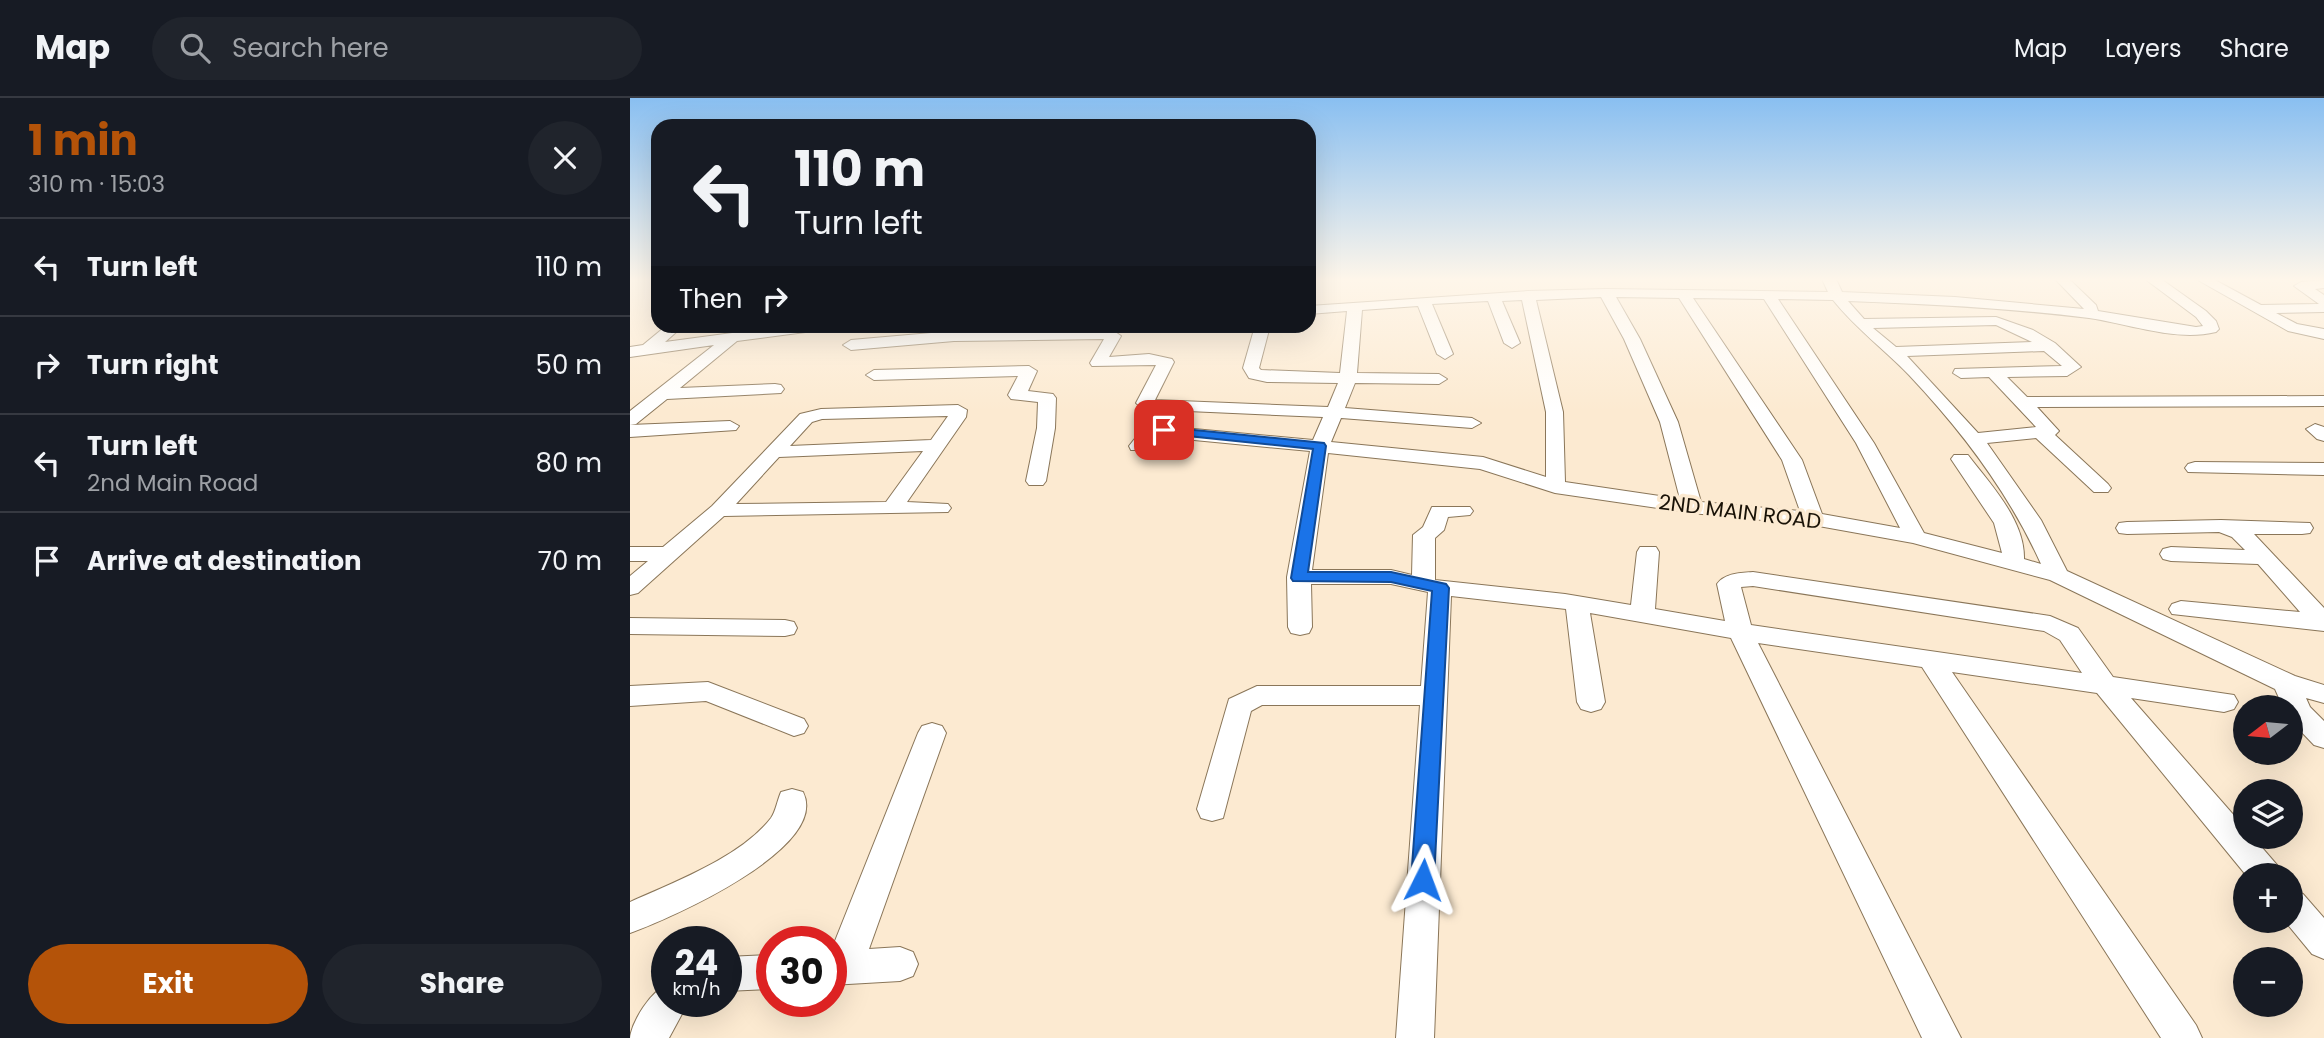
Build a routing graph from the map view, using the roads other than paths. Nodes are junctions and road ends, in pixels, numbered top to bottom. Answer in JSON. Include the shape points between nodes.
{"nodes":[{"id":1,"x":1353,"y":323,"type":"edge"},
{"id":2,"x":1432,"y":323,"type":"edge"},
{"id":3,"x":1505,"y":323,"type":"edge"},
{"id":4,"x":1531,"y":323,"type":"edge"},
{"id":5,"x":1623,"y":323,"type":"edge"},
{"id":6,"x":1702,"y":323,"type":"edge"},
{"id":7,"x":1787,"y":323,"type":"edge"},
{"id":8,"x":1916,"y":323,"type":"edge"},
{"id":9,"x":2006,"y":323,"type":"edge"},
{"id":10,"x":2142,"y":323,"type":"edge"},
{"id":11,"x":2209,"y":323,"type":"edge"},
{"id":12,"x":2282,"y":323,"type":"edge"},
{"id":13,"x":1860,"y":324,"type":"joint"},
{"id":14,"x":667,"y":333,"type":"edge"},
{"id":15,"x":762,"y":333,"type":"edge"},
{"id":16,"x":860,"y":333,"type":"edge"},
{"id":17,"x":946,"y":333,"type":"edge"},
{"id":18,"x":955,"y":333,"type":"edge"},
{"id":19,"x":1060,"y":333,"type":"edge"},
{"id":20,"x":1260,"y":333,"type":"edge"},
{"id":21,"x":2324,"y":334,"type":"edge"},
{"id":22,"x":733,"y":337,"type":"junction"},
{"id":23,"x":1512,"y":343,"type":"dead end"},
{"id":24,"x":2049,"y":346,"type":"junction"},
{"id":25,"x":648,"y":349,"type":"junction"},
{"id":26,"x":630,"y":352,"type":"edge"},
{"id":27,"x":1891,"y":352,"type":"junction"},
{"id":28,"x":1446,"y":354,"type":"dead end"},
{"id":29,"x":1993,"y":372,"type":"junction"},
{"id":30,"x":1961,"y":373,"type":"dead end"},
{"id":31,"x":874,"y":375,"type":"dead end"},
{"id":32,"x":1348,"y":379,"type":"junction"},
{"id":33,"x":1439,"y":379,"type":"dead end"},
{"id":34,"x":916,"y":380,"type":"junction"},
{"id":35,"x":775,"y":389,"type":"dead end"},
{"id":36,"x":664,"y":394,"type":"junction"},
{"id":37,"x":2324,"y":401,"type":"edge"},
{"id":38,"x":2022,"y":402,"type":"junction"},
{"id":39,"x":1332,"y":413,"type":"junction"},
{"id":40,"x":630,"y":420,"type":"edge"},
{"id":41,"x":1472,"y":423,"type":"dead end"},
{"id":42,"x":730,"y":426,"type":"dead end"},
{"id":43,"x":630,"y":431,"type":"edge"},
{"id":44,"x":2040,"y":432,"type":"junction"},
{"id":45,"x":1973,"y":439,"type":"junction"},
{"id":46,"x":937,"y":445,"type":"junction"},
{"id":47,"x":1138,"y":446,"type":"dead end"},
{"id":48,"x":1320,"y":446,"type":"junction"},
{"id":49,"x":773,"y":452,"type":"junction"},
{"id":50,"x":1961,"y":459,"type":"dead end"},
{"id":51,"x":2195,"y":468,"type":"dead end"},
{"id":52,"x":2324,"y":469,"type":"edge"},
{"id":53,"x":1036,"y":481,"type":"dead end"},
{"id":54,"x":1555,"y":486,"type":"junction"},
{"id":55,"x":2101,"y":488,"type":"dead end"},
{"id":56,"x":1692,"y":507,"type":"junction"},
{"id":57,"x":892,"y":508,"type":"junction"},
{"id":58,"x":941,"y":508,"type":"dead end"},
{"id":59,"x":719,"y":510,"type":"junction"},
{"id":60,"x":1463,"y":511,"type":"dead end"},
{"id":61,"x":1813,"y":519,"type":"junction"},
{"id":62,"x":2127,"y":528,"type":"dead end"},
{"id":63,"x":2231,"y":528,"type":"junction"},
{"id":64,"x":2302,"y":528,"type":"dead end"},
{"id":65,"x":1915,"y":537,"type":"junction"},
{"id":66,"x":1648,"y":552,"type":"dead end"},
{"id":67,"x":630,"y":554,"type":"edge"},
{"id":68,"x":669,"y":554,"type":"junction"},
{"id":69,"x":2171,"y":555,"type":"dead end"},
{"id":70,"x":2263,"y":558,"type":"junction"},
{"id":71,"x":2013,"y":563,"type":"junction"},
{"id":72,"x":2058,"y":575,"type":"junction"},
{"id":73,"x":1299,"y":578,"type":"junction"},
{"id":74,"x":1432,"y":586,"type":"junction"},
{"id":75,"x":630,"y":588,"type":"edge"},
{"id":76,"x":1577,"y":604,"type":"junction"},
{"id":77,"x":2181,"y":609,"type":"dead end"},
{"id":78,"x":1642,"y":614,"type":"junction"},
{"id":79,"x":2324,"y":622,"type":"edge"},
{"id":80,"x":630,"y":626,"type":"edge"},
{"id":81,"x":1300,"y":627,"type":"dead end"},
{"id":82,"x":785,"y":628,"type":"dead end"},
{"id":83,"x":1740,"y":632,"type":"junction"},
{"id":84,"x":1930,"y":660,"type":"junction"},
{"id":85,"x":2103,"y":683,"type":"junction"},
{"id":86,"x":2286,"y":683,"type":"junction"},
{"id":87,"x":2324,"y":694,"type":"edge"},
{"id":88,"x":1432,"y":695,"type":"junction"},
{"id":89,"x":630,"y":696,"type":"edge"},
{"id":90,"x":1591,"y":702,"type":"dead end"},
{"id":91,"x":2224,"y":702,"type":"dead end"},
{"id":92,"x":794,"y":726,"type":"dead end"},
{"id":93,"x":932,"y":733,"type":"dead end"},
{"id":94,"x":2324,"y":738,"type":"edge"},
{"id":95,"x":792,"y":801,"type":"dead end"},
{"id":96,"x":1212,"y":809,"type":"dead end"},
{"id":97,"x":2256,"y":863,"type":"edge"},
{"id":98,"x":630,"y":918,"type":"edge"},
{"id":99,"x":2303,"y":918,"type":"edge"},
{"id":100,"x":2324,"y":943,"type":"edge"},
{"id":101,"x":847,"y":946,"type":"edge"},
{"id":102,"x":900,"y":964,"type":"dead end"},
{"id":103,"x":847,"y":967,"type":"edge"},
{"id":104,"x":661,"y":1017,"type":"edge"},
{"id":105,"x":647,"y":1038,"type":"edge"},
{"id":106,"x":1415,"y":1038,"type":"edge"},
{"id":107,"x":1942,"y":1038,"type":"edge"},
{"id":108,"x":2183,"y":1038,"type":"edge"}],
"edges":[{"from":1,"to":32,"type":"street"},
{"from":2,"to":28,"type":"street"},
{"from":3,"to":23,"type":"street"},
{"from":4,"to":54,"type":"street","via":[[1553,392],[1558,428]]},
{"from":5,"to":56,"type":"street","via":[[1669,422]]},
{"from":6,"to":61,"type":"street","via":[[1792,460]]},
{"from":7,"to":65,"type":"street","via":[[1889,480]]},
{"from":8,"to":13,"type":"street"},
{"from":9,"to":24,"type":"street"},
{"from":10,"to":11,"type":"street","via":[[2196,332],[2211,329]]},
{"from":12,"to":21,"type":"street"},
{"from":13,"to":27,"type":"street"},
{"from":14,"to":25,"type":"street"},
{"from":15,"to":22,"type":"street"},
{"from":16,"to":17,"type":"street","via":[[846,351]]},
{"from":18,"to":34,"type":"street"},
{"from":19,"to":39,"type":"street","via":[[1111,334],[1098,363],[1166,362],[1145,403],[1149,405]]},
{"from":20,"to":32,"type":"street","via":[[1251,368],[1255,374]]},
{"from":22,"to":25,"type":"street"},
{"from":22,"to":36,"type":"street"},
{"from":24,"to":27,"type":"street"},
{"from":24,"to":29,"type":"street","via":[[2073,367]]},
{"from":25,"to":26,"type":"street"},
{"from":27,"to":45,"type":"street","via":[[1915,372]]},
{"from":29,"to":30,"type":"street"},
{"from":29,"to":38,"type":"street"},
{"from":31,"to":34,"type":"street"},
{"from":32,"to":33,"type":"street"},
{"from":32,"to":39,"type":"street"},
{"from":34,"to":53,"type":"street","via":[[1029,371],[1017,395],[1047,398]]},
{"from":35,"to":36,"type":"street"},
{"from":36,"to":40,"type":"street"},
{"from":37,"to":38,"type":"street"},
{"from":38,"to":44,"type":"street","via":[[2050,428]]},
{"from":39,"to":41,"type":"street"},
{"from":39,"to":48,"type":"street"},
{"from":42,"to":43,"type":"street"},
{"from":44,"to":45,"type":"street"},
{"from":44,"to":55,"type":"street"},
{"from":45,"to":72,"type":"street","via":[[2042,540]]},
{"from":46,"to":49,"type":"street"},
{"from":46,"to":49,"type":"street","via":[[958,410],[821,414],[806,418]]},
{"from":46,"to":57,"type":"street"},
{"from":47,"to":48,"type":"street","name":"2ND MAIN ROAD","via":[[1154,430]]},
{"from":48,"to":54,"type":"street","name":"2ND MAIN ROAD","via":[[1483,463]]},
{"from":48,"to":73,"type":"street"},
{"from":49,"to":59,"type":"street"},
{"from":50,"to":71,"type":"street","via":[[2011,535],[2016,551]]},
{"from":51,"to":52,"type":"street"},
{"from":54,"to":56,"type":"street","name":"2ND MAIN ROAD"},
{"from":56,"to":61,"type":"street","name":"2ND MAIN ROAD"},
{"from":57,"to":58,"type":"street"},
{"from":57,"to":59,"type":"street"},
{"from":59,"to":68,"type":"street"},
{"from":60,"to":74,"type":"street","via":[[1439,511],[1433,530],[1424,535]]},
{"from":61,"to":65,"type":"street","name":"2ND MAIN ROAD"},
{"from":62,"to":63,"type":"street"},
{"from":63,"to":64,"type":"street"},
{"from":63,"to":70,"type":"street"},
{"from":65,"to":71,"type":"street","name":"2ND MAIN ROAD"},
{"from":66,"to":78,"type":"street"},
{"from":67,"to":68,"type":"street"},
{"from":68,"to":75,"type":"street"},
{"from":69,"to":70,"type":"street"},
{"from":70,"to":79,"type":"street"},
{"from":71,"to":72,"type":"street","name":"2ND MAIN ROAD"},
{"from":72,"to":86,"type":"street","name":"2ND MAIN ROAD"},
{"from":73,"to":74,"type":"street","via":[[1391,577]]},
{"from":73,"to":81,"type":"street"},
{"from":74,"to":76,"type":"street"},
{"from":74,"to":88,"type":"street"},
{"from":76,"to":78,"type":"street"},
{"from":76,"to":90,"type":"street"},
{"from":77,"to":79,"type":"street"},
{"from":78,"to":83,"type":"street"},
{"from":80,"to":82,"type":"street"},
{"from":83,"to":84,"type":"street"},
{"from":83,"to":85,"type":"street","via":[[1729,584],[1753,579],[2050,624],[2069,634]]},
{"from":83,"to":107,"type":"street"},
{"from":84,"to":85,"type":"street"},
{"from":84,"to":108,"type":"street"},
{"from":85,"to":91,"type":"street"},
{"from":85,"to":97,"type":"street"},
{"from":86,"to":87,"type":"street","name":"2ND MAIN ROAD"},
{"from":86,"to":94,"type":"street","via":[[2299,713]]},
{"from":88,"to":96,"type":"street","via":[[1247,699],[1239,706]]},
{"from":88,"to":106,"type":"street"},
{"from":89,"to":92,"type":"street","via":[[708,691]]},
{"from":93,"to":101,"type":"street"},
{"from":95,"to":98,"type":"street","via":[[788,821],[744,862]]},
{"from":99,"to":100,"type":"street"},
{"from":102,"to":103,"type":"street"},
{"from":104,"to":105,"type":"street"}]}
